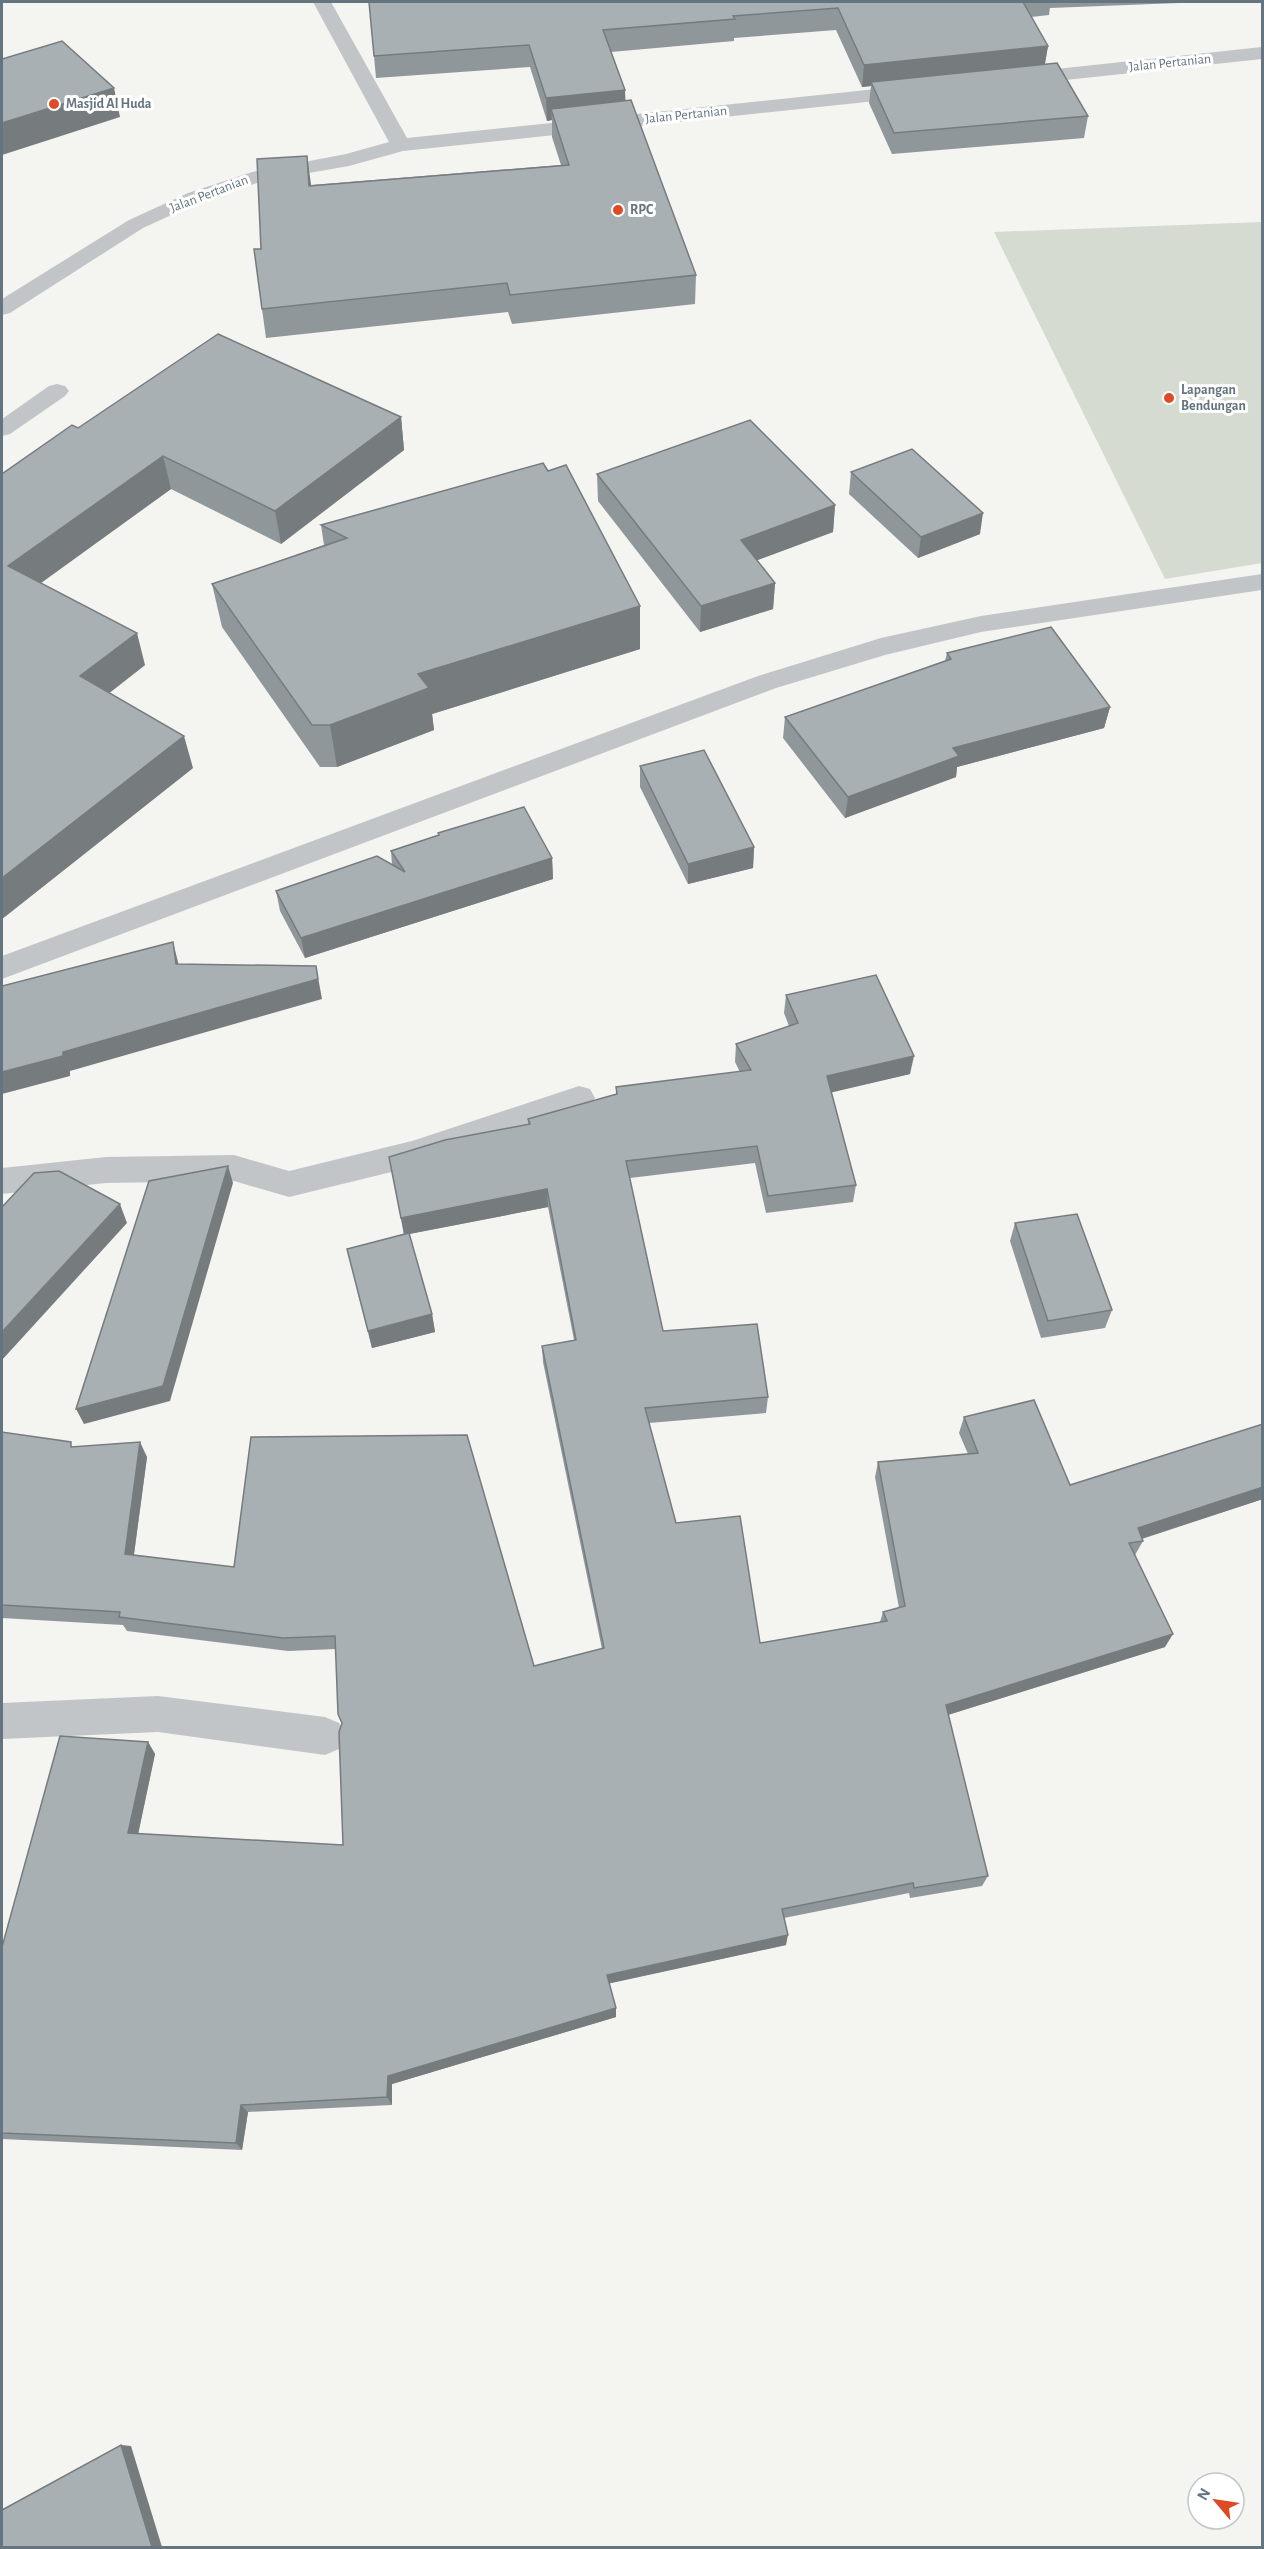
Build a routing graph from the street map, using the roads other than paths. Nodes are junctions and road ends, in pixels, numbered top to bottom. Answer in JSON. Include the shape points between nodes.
{"nodes":[{"id":1,"x":322,"y":2,"type":"edge"},
{"id":2,"x":1263,"y":53,"type":"edge"},
{"id":3,"x":1003,"y":81,"type":"edge"},
{"id":4,"x":932,"y":89,"type":"edge"},
{"id":5,"x":401,"y":146,"type":"junction"},
{"id":6,"x":2,"y":308,"type":"edge"},
{"id":7,"x":57,"y":391,"type":"dead end"},
{"id":8,"x":2,"y":429,"type":"edge"},
{"id":9,"x":1263,"y":582,"type":"edge"},
{"id":10,"x":2,"y":968,"type":"edge"},
{"id":11,"x":579,"y":1098,"type":"dead end"},
{"id":12,"x":2,"y":1181,"type":"edge"},
{"id":13,"x":2,"y":1721,"type":"edge"},
{"id":14,"x":325,"y":1736,"type":"dead end"}],
"edges":[{"from":1,"to":5,"type":"street"},
{"from":2,"to":3,"type":"street","name":"Jalan Pertanian"},
{"from":4,"to":5,"type":"street","name":"Jalan Pertanian"},
{"from":5,"to":6,"type":"street","name":"Jalan Pertanian","via":[[259,176],[195,197],[136,224]]},
{"from":7,"to":8,"type":"street"},
{"from":9,"to":10,"type":"street","via":[[981,624],[881,647],[767,682]]},
{"from":11,"to":12,"type":"street","via":[[412,1154],[289,1184],[234,1168],[106,1170]]},
{"from":13,"to":14,"type":"street","via":[[158,1714]]}]}
